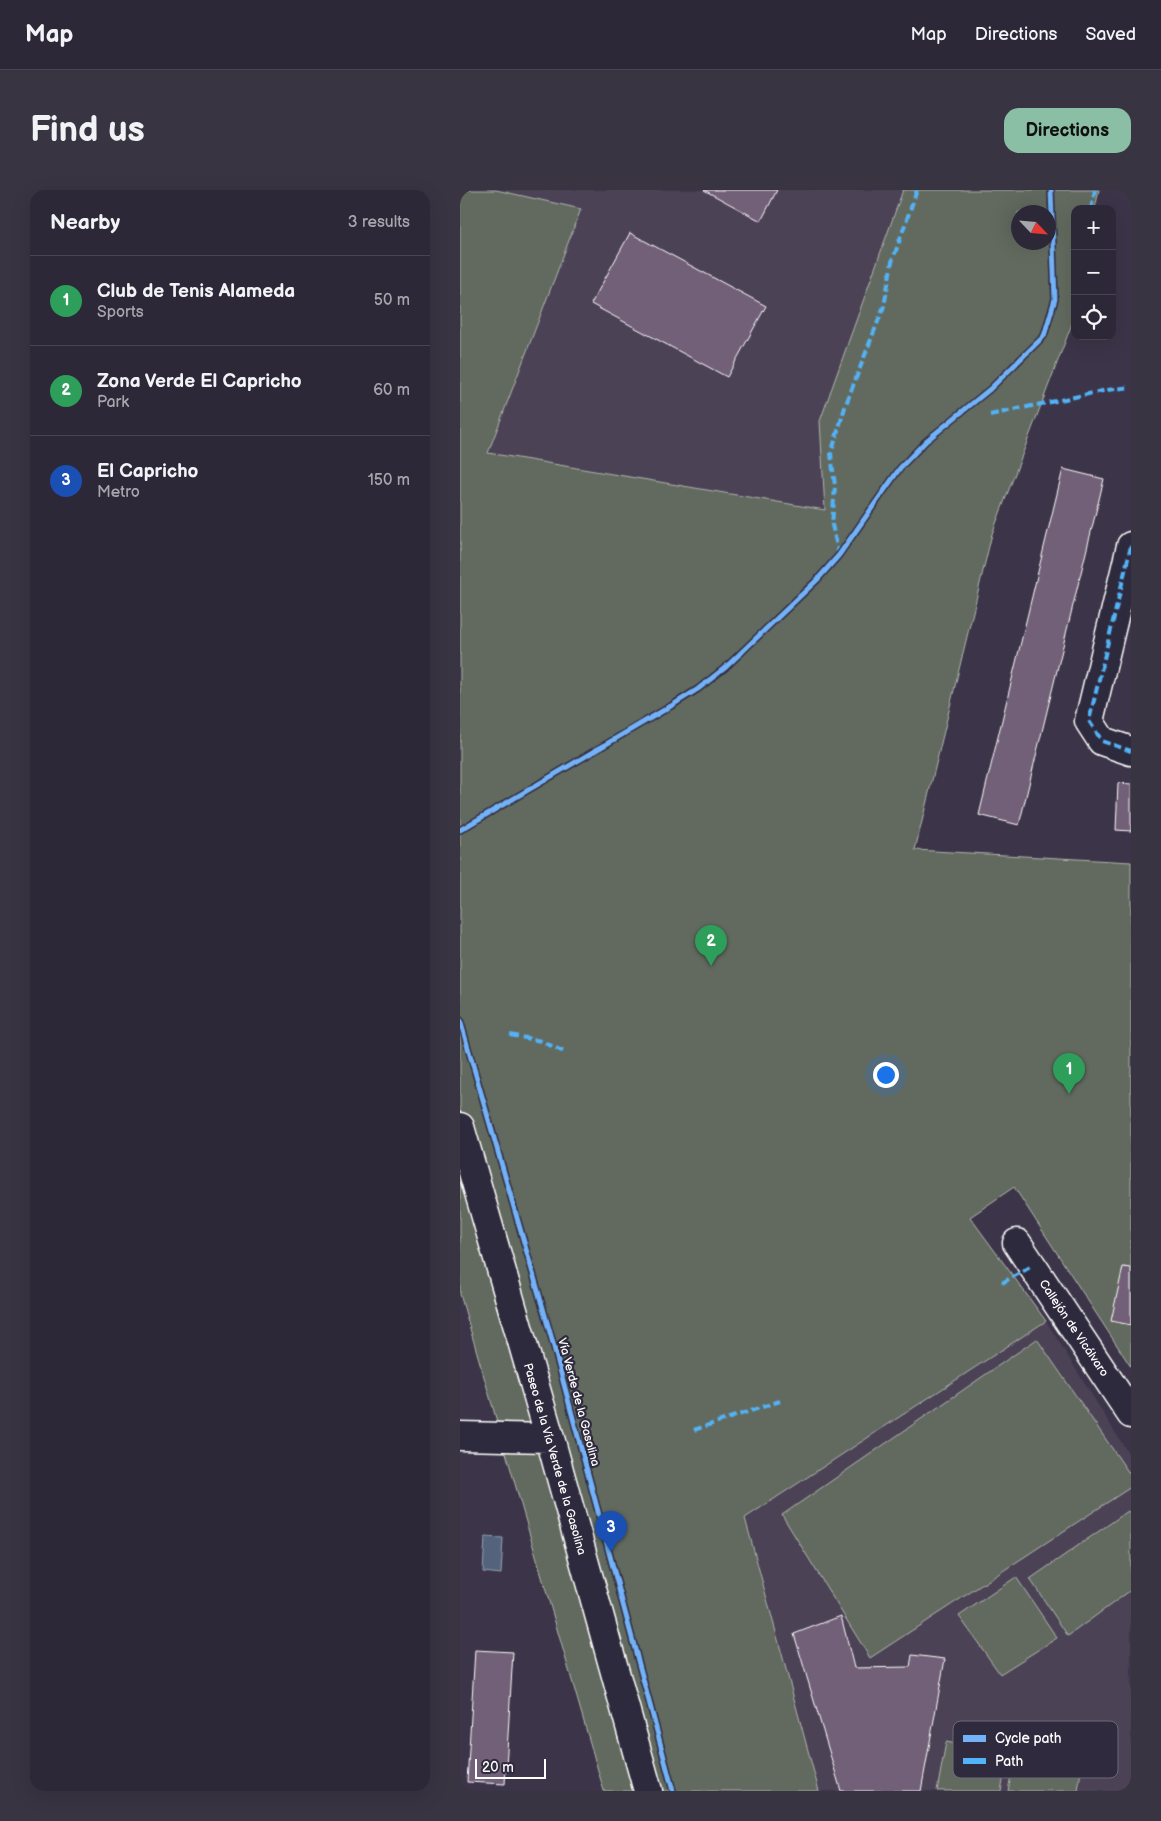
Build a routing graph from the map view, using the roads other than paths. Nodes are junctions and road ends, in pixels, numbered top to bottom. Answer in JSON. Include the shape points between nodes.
{"nodes":[{"id":1,"x":1131,"y":546,"type":"edge"},
{"id":2,"x":1131,"y":750,"type":"edge"},
{"id":3,"x":460,"y":1127,"type":"edge"},
{"id":4,"x":1017,"y":1242,"type":"dead end"},
{"id":5,"x":1131,"y":1414,"type":"edge"},
{"id":6,"x":460,"y":1436,"type":"edge"},
{"id":7,"x":550,"y":1438,"type":"junction"},
{"id":8,"x":648,"y":1791,"type":"edge"}],
"edges":[{"from":1,"to":2,"type":"street","via":[[1089,721],[1102,741]]},
{"from":3,"to":7,"type":"street","name":"Paseo de la Vía Verde de la Gasolina"},
{"from":4,"to":5,"type":"street","name":"Callejón de Vicálvaro"},
{"from":6,"to":7,"type":"street"},
{"from":7,"to":8,"type":"street","name":"Paseo de la Vía Verde de la Gasolina"}]}
